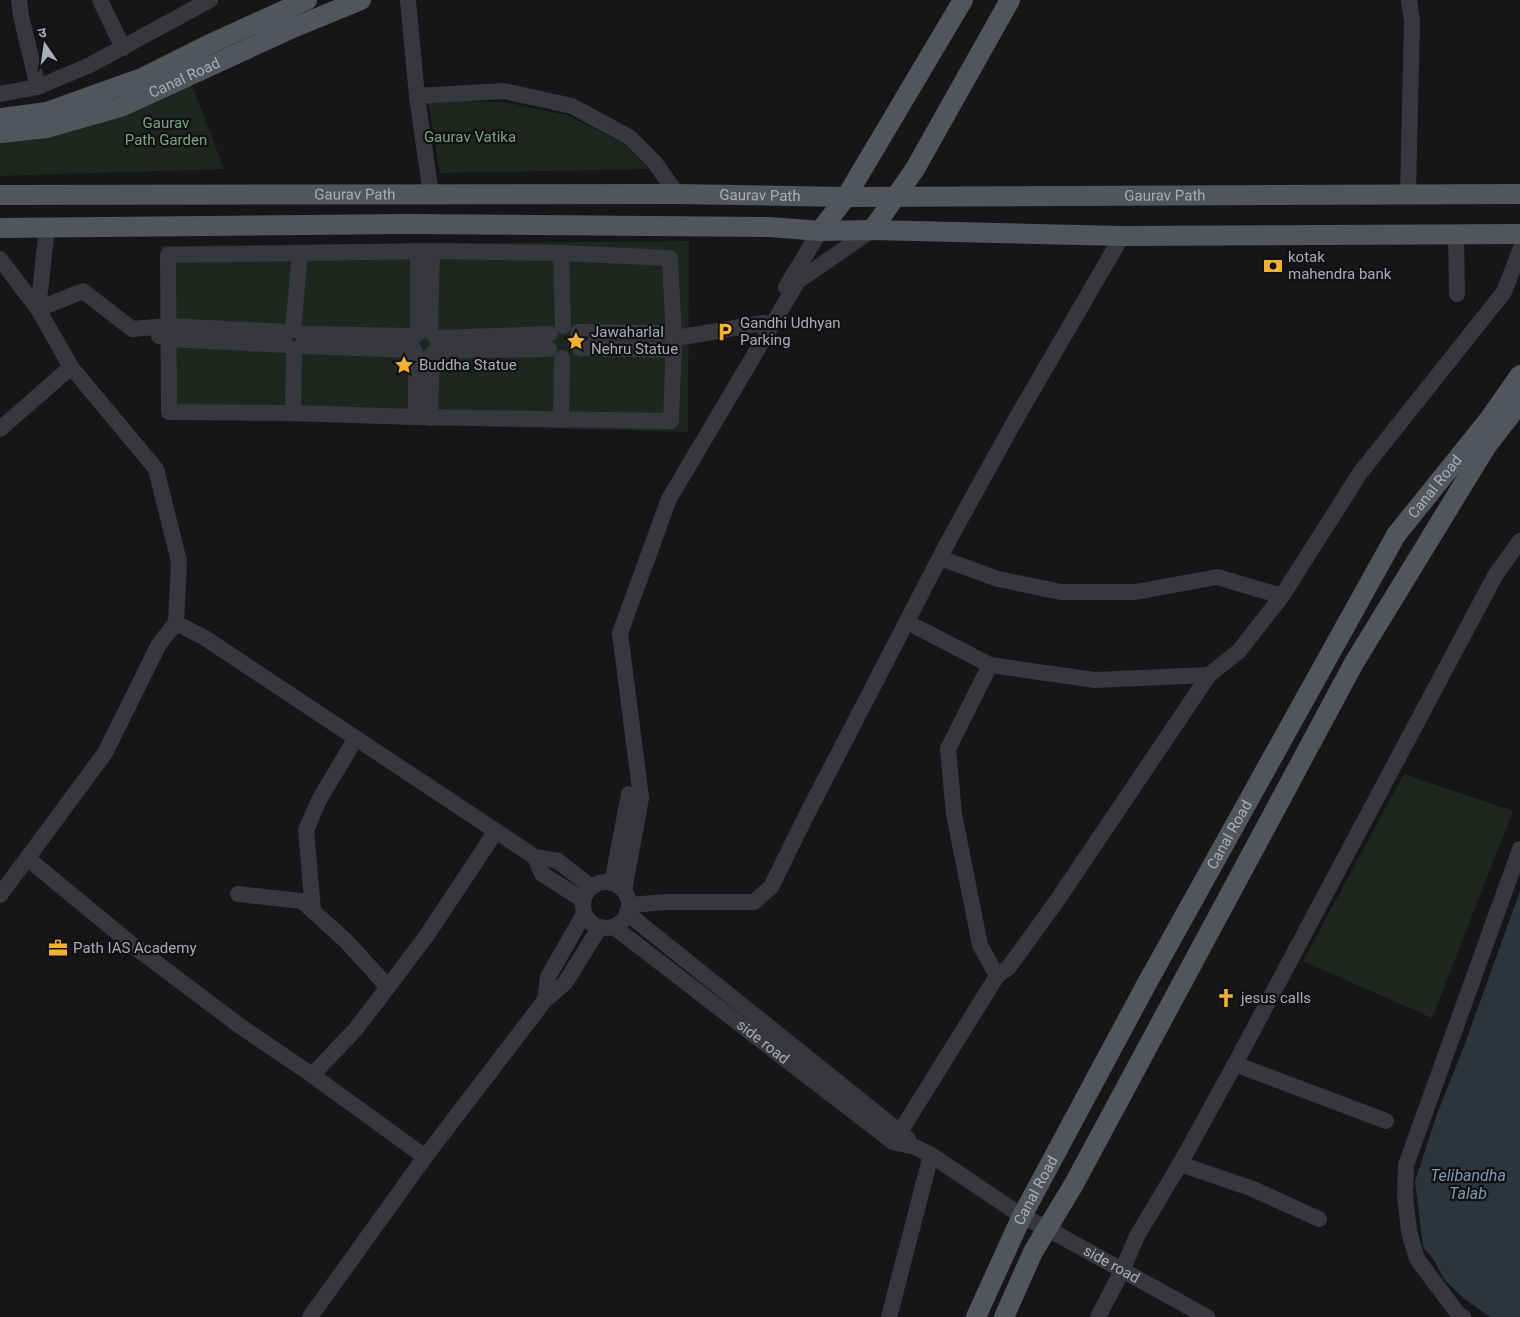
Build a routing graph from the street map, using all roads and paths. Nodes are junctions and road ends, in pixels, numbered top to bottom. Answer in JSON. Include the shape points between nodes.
{"nodes":[{"id":1,"x":18,"y":0,"type":"edge"},
{"id":2,"x":100,"y":0,"type":"edge"},
{"id":3,"x":210,"y":0,"type":"edge"},
{"id":4,"x":307,"y":0,"type":"edge"},
{"id":5,"x":361,"y":0,"type":"edge"},
{"id":6,"x":408,"y":0,"type":"edge"},
{"id":7,"x":964,"y":0,"type":"edge"},
{"id":8,"x":1010,"y":0,"type":"edge"},
{"id":9,"x":1409,"y":0,"type":"edge"},
{"id":10,"x":123,"y":48,"type":"junction"},
{"id":11,"x":38,"y":87,"type":"junction"},
{"id":12,"x":0,"y":94,"type":"edge"},
{"id":13,"x":417,"y":96,"type":"junction"},
{"id":14,"x":0,"y":118,"type":"edge"},
{"id":15,"x":0,"y":133,"type":"edge"},
{"id":16,"x":431,"y":194,"type":"junction"},
{"id":17,"x":677,"y":194,"type":"junction"},
{"id":18,"x":1408,"y":194,"type":"junction"},
{"id":19,"x":1520,"y":194,"type":"edge"},
{"id":20,"x":0,"y":195,"type":"edge"},
{"id":21,"x":896,"y":196,"type":"junction"},
{"id":22,"x":846,"y":197,"type":"junction"},
{"id":23,"x":0,"y":228,"type":"edge"},
{"id":24,"x":48,"y":228,"type":"junction"},
{"id":25,"x":872,"y":230,"type":"junction"},
{"id":26,"x":820,"y":231,"type":"junction"},
{"id":27,"x":1456,"y":234,"type":"junction"},
{"id":28,"x":1520,"y":234,"type":"edge"},
{"id":29,"x":1122,"y":236,"type":"junction"},
{"id":30,"x":1520,"y":250,"type":"edge"},
{"id":31,"x":425,"y":251,"type":"junction"},
{"id":32,"x":300,"y":253,"type":"junction"},
{"id":33,"x":562,"y":253,"type":"junction"},
{"id":34,"x":0,"y":259,"type":"edge"},
{"id":35,"x":1457,"y":294,"type":"dead end"},
{"id":36,"x":38,"y":309,"type":"junction"},
{"id":37,"x":764,"y":323,"type":"junction"},
{"id":38,"x":169,"y":333,"type":"junction"},
{"id":39,"x":294,"y":339,"type":"junction"},
{"id":40,"x":676,"y":340,"type":"junction"},
{"id":41,"x":564,"y":341,"type":"junction"},
{"id":42,"x":424,"y":343,"type":"junction"},
{"id":43,"x":71,"y":367,"type":"junction"},
{"id":44,"x":1520,"y":375,"type":"edge"},
{"id":45,"x":1520,"y":403,"type":"edge"},
{"id":46,"x":292,"y":413,"type":"junction"},
{"id":47,"x":423,"y":417,"type":"junction"},
{"id":48,"x":561,"y":420,"type":"junction"},
{"id":49,"x":0,"y":429,"type":"edge"},
{"id":50,"x":1520,"y":540,"type":"edge"},
{"id":51,"x":940,"y":558,"type":"junction"},
{"id":52,"x":1282,"y":596,"type":"junction"},
{"id":53,"x":907,"y":622,"type":"junction"},
{"id":54,"x":176,"y":623,"type":"junction"},
{"id":55,"x":990,"y":665,"type":"junction"},
{"id":56,"x":1209,"y":675,"type":"junction"},
{"id":57,"x":356,"y":738,"type":"junction"},
{"id":58,"x":496,"y":831,"type":"junction"},
{"id":59,"x":1520,"y":850,"type":"edge"},
{"id":60,"x":27,"y":858,"type":"junction"},
{"id":61,"x":2,"y":890,"type":"edge"},
{"id":62,"x":238,"y":894,"type":"dead end"},
{"id":63,"x":623,"y":898,"type":"junction"},
{"id":64,"x":586,"y":900,"type":"junction"},
{"id":65,"x":313,"y":910,"type":"junction"},
{"id":66,"x":607,"y":927,"type":"junction"},
{"id":67,"x":997,"y":976,"type":"junction"},
{"id":68,"x":388,"y":987,"type":"junction"},
{"id":69,"x":545,"y":1000,"type":"junction"},
{"id":70,"x":1235,"y":1064,"type":"junction"},
{"id":71,"x":312,"y":1076,"type":"junction"},
{"id":72,"x":1386,"y":1121,"type":"dead end"},
{"id":73,"x":900,"y":1132,"type":"junction"},
{"id":74,"x":915,"y":1147,"type":"junction"},
{"id":75,"x":932,"y":1154,"type":"junction"},
{"id":76,"x":426,"y":1157,"type":"junction"},
{"id":77,"x":1180,"y":1164,"type":"junction"},
{"id":78,"x":1022,"y":1216,"type":"junction"},
{"id":79,"x":1319,"y":1218,"type":"dead end"},
{"id":80,"x":1046,"y":1228,"type":"junction"},
{"id":81,"x":1122,"y":1270,"type":"junction"},
{"id":82,"x":310,"y":1317,"type":"edge"},
{"id":83,"x":889,"y":1317,"type":"edge"},
{"id":84,"x":976,"y":1317,"type":"edge"},
{"id":85,"x":1004,"y":1317,"type":"edge"},
{"id":86,"x":1098,"y":1317,"type":"edge"},
{"id":87,"x":1207,"y":1317,"type":"edge"},
{"id":88,"x":1463,"y":1317,"type":"edge"}],
"edges":[{"from":1,"to":11,"type":"street"},
{"from":2,"to":10,"type":"street"},
{"from":3,"to":10,"type":"street"},
{"from":4,"to":14,"type":"main road","via":[[142,78],[47,112]]},
{"from":5,"to":15,"type":"main road","name":"Canal Road","via":[[121,107],[47,128]]},
{"from":6,"to":13,"type":"street"},
{"from":7,"to":22,"type":"main road"},
{"from":8,"to":21,"type":"main road","via":[[915,169]]},
{"from":9,"to":18,"type":"street","via":[[1412,21]]},
{"from":10,"to":11,"type":"street"},
{"from":11,"to":12,"type":"street"},
{"from":13,"to":16,"type":"street"},
{"from":13,"to":17,"type":"street","via":[[504,91],[572,106],[629,137],[655,163]]},
{"from":16,"to":17,"type":"main road","name":"Gaurav Path"},
{"from":16,"to":20,"type":"main road","name":"Gaurav Path"},
{"from":17,"to":22,"type":"main road","name":"Gaurav Path"},
{"from":18,"to":19,"type":"main road","name":"Gaurav Path"},
{"from":18,"to":21,"type":"main road","name":"Gaurav Path"},
{"from":21,"to":22,"type":"main road","name":"Gaurav Path"},
{"from":21,"to":25,"type":"main road"},
{"from":22,"to":26,"type":"main road"},
{"from":23,"to":24,"type":"main road"},
{"from":24,"to":26,"type":"main road","via":[[415,224],[770,227]]},
{"from":24,"to":36,"type":"street"},
{"from":25,"to":26,"type":"main road"},
{"from":25,"to":29,"type":"main road"},
{"from":25,"to":63,"type":"street","via":[[798,281],[669,498],[620,633],[640,798]]},
{"from":26,"to":37,"type":"street"},
{"from":27,"to":28,"type":"main road"},
{"from":27,"to":29,"type":"main road"},
{"from":27,"to":35,"type":"street"},
{"from":29,"to":51,"type":"street"},
{"from":30,"to":52,"type":"street","via":[[1504,292],[1360,472]]},
{"from":31,"to":32,"type":"street"},
{"from":31,"to":33,"type":"street"},
{"from":31,"to":42,"type":"street"},
{"from":32,"to":38,"type":"street","via":[[168,256]]},
{"from":32,"to":39,"type":"street"},
{"from":33,"to":40,"type":"street","via":[[670,258]]},
{"from":33,"to":41,"type":"street"},
{"from":34,"to":36,"type":"street"},
{"from":36,"to":38,"type":"street","via":[[83,291],[132,329]]},
{"from":36,"to":43,"type":"street"},
{"from":37,"to":40,"type":"street"},
{"from":37,"to":63,"type":"street","via":[[689,446],[659,504],[610,636],[630,798]]},
{"from":38,"to":39,"type":"street"},
{"from":38,"to":46,"type":"street","via":[[169,412]]},
{"from":39,"to":42,"type":"street"},
{"from":39,"to":46,"type":"street"},
{"from":40,"to":41,"type":"street"},
{"from":40,"to":48,"type":"street","via":[[670,421]]},
{"from":41,"to":42,"type":"street"},
{"from":41,"to":48,"type":"street"},
{"from":42,"to":47,"type":"street"},
{"from":43,"to":49,"type":"street"},
{"from":43,"to":54,"type":"street","via":[[156,469],[179,561]]},
{"from":44,"to":78,"type":"main road","name":"Canal Road","via":[[1490,418],[1396,535],[1146,985]]},
{"from":45,"to":80,"type":"main road","name":"Canal Road","via":[[1486,447],[1354,664],[1074,1184]]},
{"from":46,"to":47,"type":"street"},
{"from":47,"to":48,"type":"street"},
{"from":50,"to":70,"type":"street","via":[[1496,574]]},
{"from":51,"to":52,"type":"street","via":[[998,579],[1061,592],[1136,592],[1217,577]]},
{"from":51,"to":53,"type":"street"},
{"from":52,"to":56,"type":"street","via":[[1239,650]]},
{"from":53,"to":55,"type":"street"},
{"from":53,"to":63,"type":"street","via":[[771,887],[754,902],[668,902]]},
{"from":54,"to":57,"type":"street","via":[[205,638]]},
{"from":54,"to":60,"type":"street","via":[[159,644],[105,753]]},
{"from":55,"to":56,"type":"street","via":[[1095,680]]},
{"from":55,"to":67,"type":"street","via":[[948,749],[954,814],[980,945]]},
{"from":56,"to":67,"type":"street","via":[[1056,902],[1009,967]]},
{"from":57,"to":58,"type":"street"},
{"from":57,"to":65,"type":"street","via":[[319,800],[306,830]]},
{"from":58,"to":64,"type":"street","via":[[535,857],[558,861]]},
{"from":58,"to":68,"type":"street"},
{"from":59,"to":88,"type":"street","via":[[1406,1165],[1405,1196],[1416,1259]]},
{"from":60,"to":61,"type":"street"},
{"from":60,"to":71,"type":"street","via":[[143,952]]},
{"from":62,"to":65,"type":"street","via":[[302,901]]},
{"from":63,"to":64,"type":"street","via":[[604,882]]},
{"from":63,"to":66,"type":"street","via":[[620,923]]},
{"from":63,"to":73,"type":"street","name":"side road"},
{"from":64,"to":66,"type":"street","via":[[588,920]]},
{"from":64,"to":69,"type":"street","via":[[548,977]]},
{"from":65,"to":68,"type":"street"},
{"from":66,"to":69,"type":"street","via":[[565,983]]},
{"from":66,"to":74,"type":"street","name":"side road","via":[[893,1142]]},
{"from":67,"to":73,"type":"street"},
{"from":68,"to":71,"type":"street","via":[[355,1030]]},
{"from":69,"to":76,"type":"street"},
{"from":70,"to":72,"type":"street"},
{"from":70,"to":77,"type":"street"},
{"from":71,"to":76,"type":"street"},
{"from":73,"to":74,"type":"street","name":"side road"},
{"from":74,"to":75,"type":"street","name":"side road"},
{"from":75,"to":78,"type":"street","name":"side road"},
{"from":75,"to":83,"type":"street"},
{"from":76,"to":82,"type":"street"},
{"from":77,"to":79,"type":"street","via":[[1253,1189]]},
{"from":77,"to":81,"type":"street","via":[[1137,1236]]},
{"from":78,"to":80,"type":"street","name":"side road"},
{"from":78,"to":84,"type":"main road","name":"Canal Road"},
{"from":80,"to":81,"type":"street","name":"side road"},
{"from":80,"to":85,"type":"main road","name":"Canal Road"},
{"from":81,"to":86,"type":"street"},
{"from":81,"to":87,"type":"street","name":"side road"}]}
